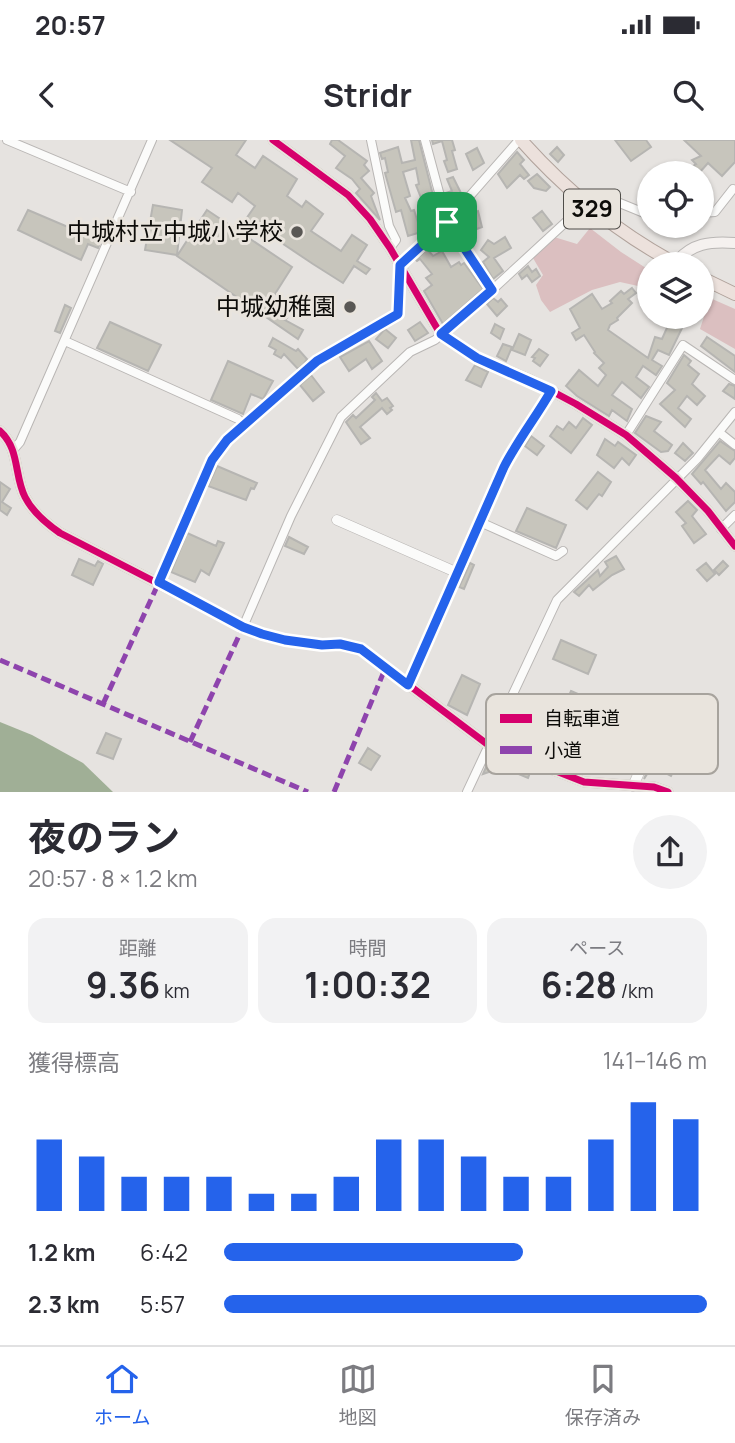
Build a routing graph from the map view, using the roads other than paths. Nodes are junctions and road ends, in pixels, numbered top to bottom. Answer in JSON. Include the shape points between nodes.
{"nodes":[{"id":1,"x":7,"y":140,"type":"edge"},
{"id":2,"x":152,"y":140,"type":"edge"},
{"id":3,"x":273,"y":140,"type":"edge"},
{"id":4,"x":371,"y":140,"type":"edge"},
{"id":5,"x":425,"y":140,"type":"edge"},
{"id":6,"x":520,"y":140,"type":"edge"},
{"id":7,"x":733,"y":189,"type":"dead end"},
{"id":8,"x":131,"y":192,"type":"junction"},
{"id":9,"x":585,"y":204,"type":"junction"},
{"id":10,"x":637,"y":210,"type":"edge"},
{"id":11,"x":714,"y":212,"type":"edge"},
{"id":12,"x":447,"y":222,"type":"junction"},
{"id":13,"x":735,"y":243,"type":"edge"},
{"id":14,"x":390,"y":248,"type":"junction"},
{"id":15,"x":654,"y":252,"type":"edge"},
{"id":16,"x":685,"y":252,"type":"edge"},
{"id":17,"x":400,"y":265,"type":"junction"},
{"id":18,"x":714,"y":284,"type":"edge"},
{"id":19,"x":492,"y":290,"type":"junction"},
{"id":20,"x":735,"y":294,"type":"edge"},
{"id":21,"x":441,"y":334,"type":"junction"},
{"id":22,"x":65,"y":341,"type":"junction"},
{"id":23,"x":735,"y":380,"type":"edge"},
{"id":24,"x":551,"y":391,"type":"junction"},
{"id":25,"x":735,"y":412,"type":"edge"},
{"id":26,"x":243,"y":424,"type":"junction"},
{"id":27,"x":0,"y":431,"type":"edge"},
{"id":28,"x":720,"y":433,"type":"junction"},
{"id":29,"x":626,"y":435,"type":"junction"},
{"id":30,"x":735,"y":445,"type":"edge"},
{"id":31,"x":13,"y":450,"type":"junction"},
{"id":32,"x":676,"y":478,"type":"junction"},
{"id":33,"x":735,"y":515,"type":"edge"},
{"id":34,"x":337,"y":520,"type":"dead end"},
{"id":35,"x":480,"y":522,"type":"junction"},
{"id":36,"x":721,"y":529,"type":"junction"},
{"id":37,"x":735,"y":546,"type":"edge"},
{"id":38,"x":563,"y":551,"type":"dead end"},
{"id":39,"x":458,"y":573,"type":"junction"},
{"id":40,"x":159,"y":582,"type":"junction"},
{"id":41,"x":243,"y":627,"type":"junction"},
{"id":42,"x":408,"y":685,"type":"junction"},
{"id":43,"x":511,"y":694,"type":"edge"},
{"id":44,"x":486,"y":743,"type":"edge"},
{"id":45,"x":486,"y":746,"type":"edge"},
{"id":46,"x":564,"y":774,"type":"edge"},
{"id":47,"x":638,"y":774,"type":"edge"},
{"id":48,"x":633,"y":786,"type":"junction"},
{"id":49,"x":467,"y":792,"type":"edge"},
{"id":50,"x":668,"y":792,"type":"edge"}],
"edges":[{"from":1,"to":8,"type":"street"},
{"from":2,"to":8,"type":"street"},
{"from":3,"to":14,"type":"street","via":[[348,195]]},
{"from":4,"to":14,"type":"street","via":[[396,240]]},
{"from":5,"to":12,"type":"street"},
{"from":6,"to":9,"type":"highway","number":"329"},
{"from":6,"to":12,"type":"street"},
{"from":7,"to":11,"type":"street"},
{"from":8,"to":22,"type":"street"},
{"from":9,"to":10,"type":"street","via":[[593,197]]},
{"from":9,"to":15,"type":"highway","number":"329"},
{"from":9,"to":19,"type":"street"},
{"from":12,"to":17,"type":"street"},
{"from":12,"to":19,"type":"street"},
{"from":13,"to":16,"type":"main road","via":[[703,243]]},
{"from":14,"to":17,"type":"street"},
{"from":17,"to":21,"type":"street"},
{"from":17,"to":26,"type":"street","via":[[398,314],[317,361]]},
{"from":18,"to":20,"type":"highway"},
{"from":19,"to":21,"type":"street"},
{"from":21,"to":24,"type":"street","via":[[477,358]]},
{"from":21,"to":41,"type":"street","via":[[410,352],[341,417]]},
{"from":22,"to":26,"type":"street"},
{"from":22,"to":31,"type":"street"},
{"from":23,"to":29,"type":"street","via":[[683,345]]},
{"from":24,"to":29,"type":"street"},
{"from":24,"to":35,"type":"street","via":[[504,467]]},
{"from":25,"to":28,"type":"street"},
{"from":26,"to":40,"type":"street","via":[[212,460]]},
{"from":27,"to":31,"type":"street"},
{"from":28,"to":30,"type":"street"},
{"from":28,"to":32,"type":"street"},
{"from":29,"to":32,"type":"street"},
{"from":31,"to":40,"type":"street","via":[[24,496],[47,524]]},
{"from":32,"to":36,"type":"street"},
{"from":32,"to":43,"type":"street","via":[[557,600]]},
{"from":33,"to":36,"type":"street"},
{"from":34,"to":39,"type":"street"},
{"from":35,"to":38,"type":"street","via":[[556,556]]},
{"from":35,"to":39,"type":"street"},
{"from":36,"to":37,"type":"street"},
{"from":39,"to":42,"type":"street"},
{"from":40,"to":41,"type":"street"},
{"from":41,"to":42,"type":"street","via":[[285,640],[361,649]]},
{"from":42,"to":44,"type":"street"},
{"from":45,"to":49,"type":"street"},
{"from":46,"to":48,"type":"street","via":[[584,782]]},
{"from":47,"to":48,"type":"street"},
{"from":48,"to":50,"type":"street"}]}
